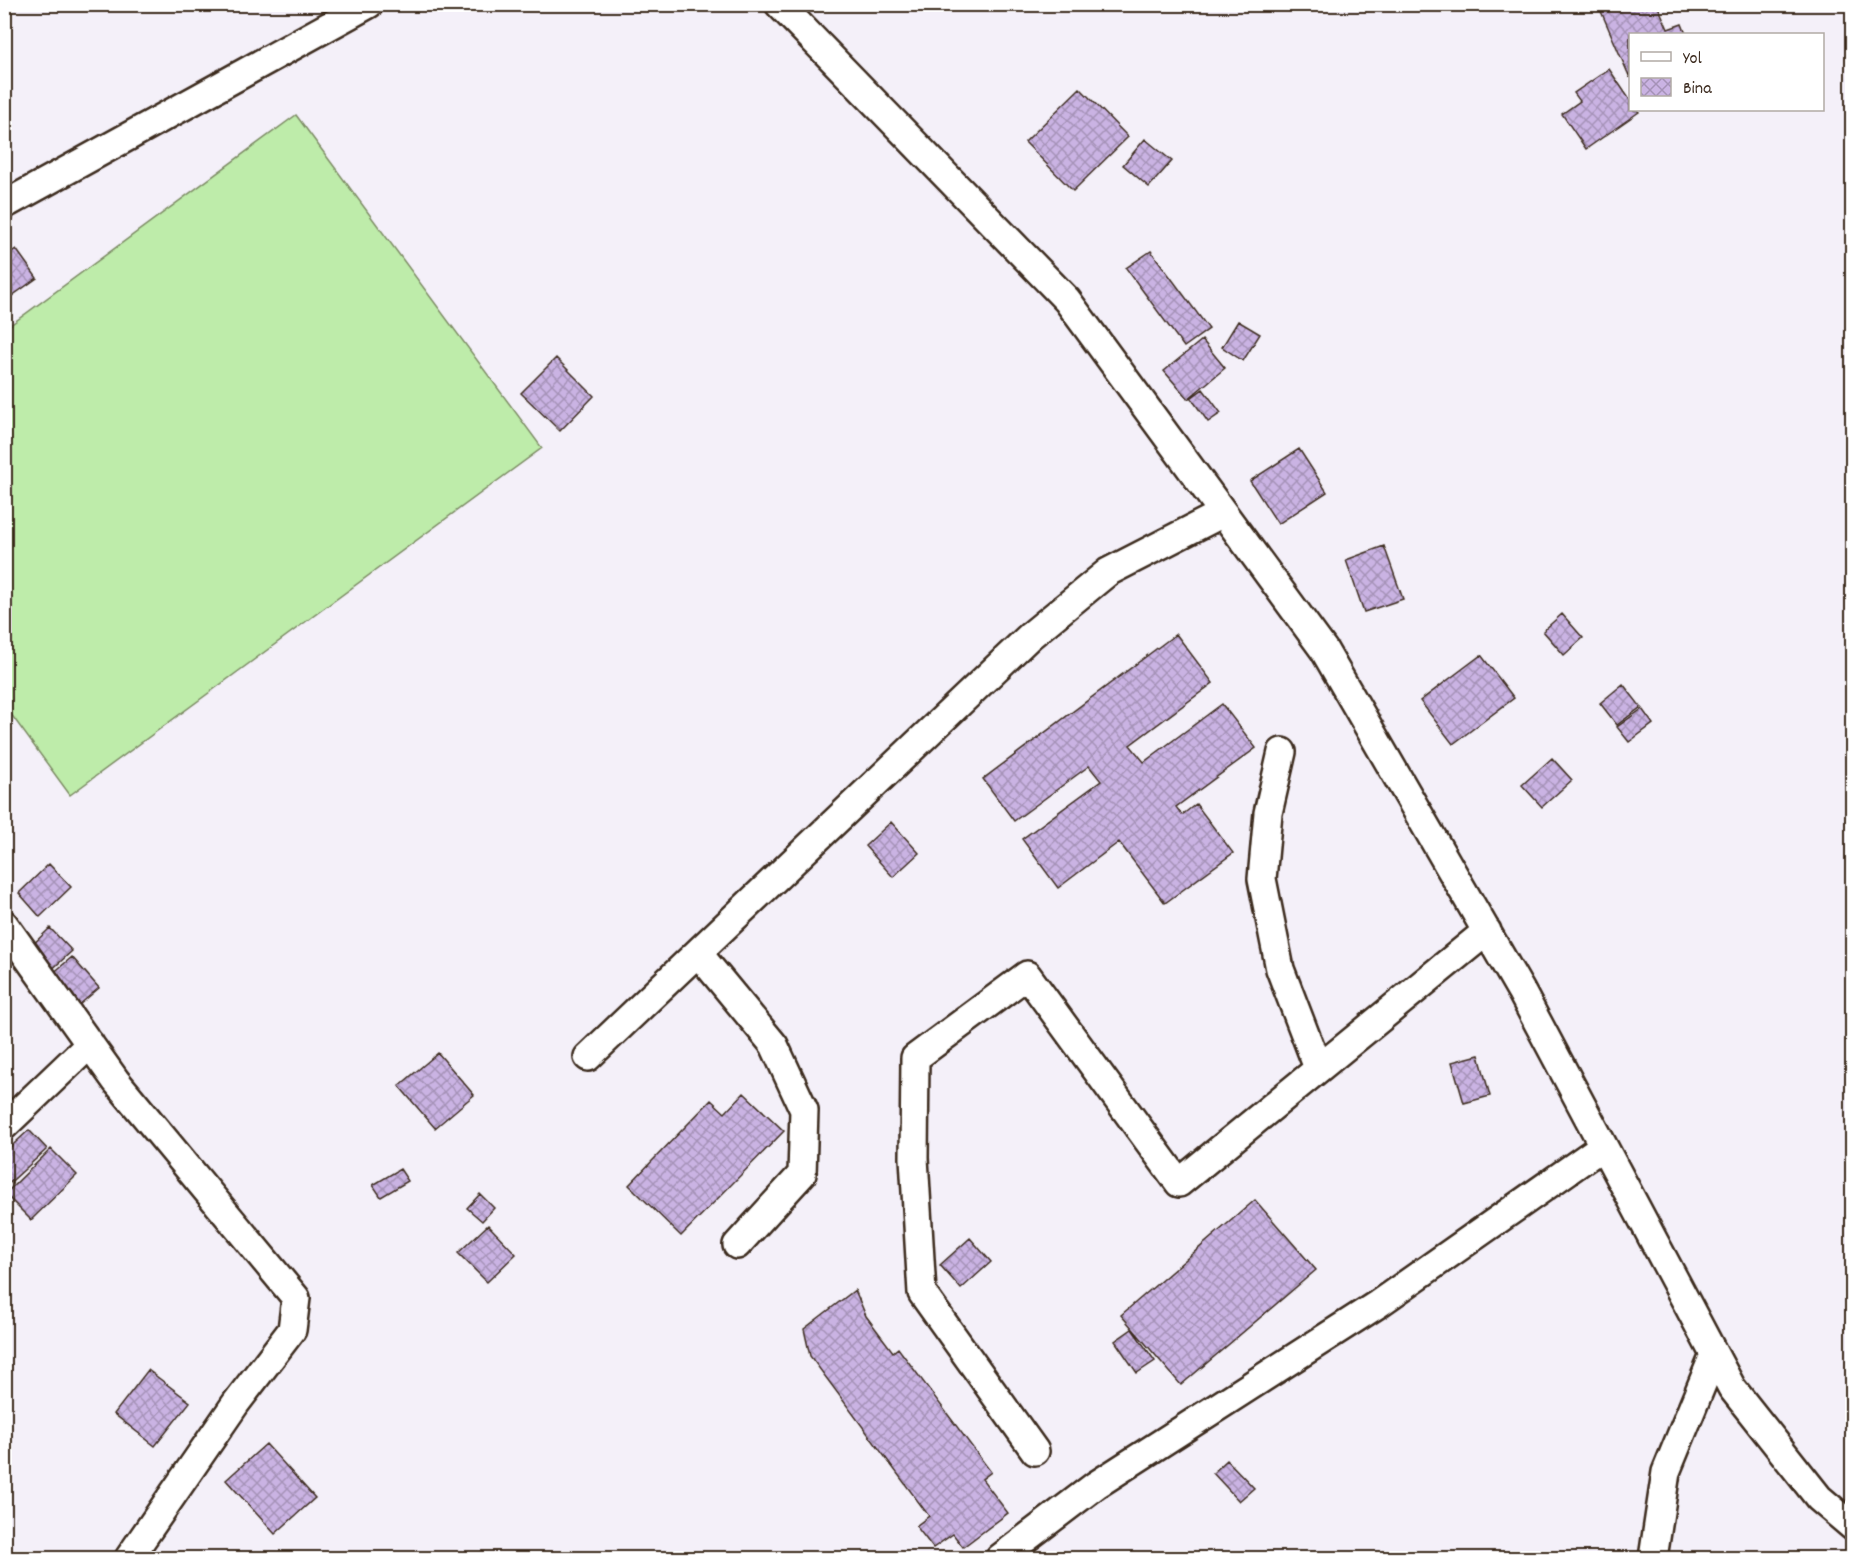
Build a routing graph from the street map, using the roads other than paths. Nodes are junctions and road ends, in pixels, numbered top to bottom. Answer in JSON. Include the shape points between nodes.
{"nodes":[{"id":1,"x":369,"y":4,"type":"edge"},
{"id":2,"x":779,"y":4,"type":"edge"},
{"id":3,"x":4,"y":205,"type":"edge"},
{"id":4,"x":1224,"y":513,"type":"junction"},
{"id":5,"x":1282,"y":752,"type":"dead end"},
{"id":6,"x":4,"y":924,"type":"edge"},
{"id":7,"x":1486,"y":931,"type":"junction"},
{"id":8,"x":698,"y":953,"type":"junction"},
{"id":9,"x":90,"y":1044,"type":"junction"},
{"id":10,"x":588,"y":1057,"type":"dead end"},
{"id":11,"x":1318,"y":1068,"type":"junction"},
{"id":12,"x":4,"y":1126,"type":"edge"},
{"id":13,"x":1603,"y":1146,"type":"junction"},
{"id":14,"x":737,"y":1245,"type":"dead end"},
{"id":15,"x":1714,"y":1355,"type":"junction"},
{"id":16,"x":1035,"y":1451,"type":"dead end"},
{"id":17,"x":1852,"y":1526,"type":"edge"},
{"id":18,"x":129,"y":1558,"type":"edge"},
{"id":19,"x":1000,"y":1558,"type":"edge"},
{"id":20,"x":1653,"y":1558,"type":"edge"}],
"edges":[{"from":1,"to":3,"type":"street"},
{"from":2,"to":4,"type":"street","via":[[1067,300]]},
{"from":4,"to":7,"type":"street","via":[[1324,650]]},
{"from":4,"to":8,"type":"street","via":[[1108,572],[1030,636]]},
{"from":5,"to":11,"type":"street","via":[[1268,813],[1262,879],[1280,969]]},
{"from":6,"to":9,"type":"street"},
{"from":7,"to":11,"type":"street"},
{"from":7,"to":13,"type":"street"},
{"from":8,"to":10,"type":"street"},
{"from":8,"to":14,"type":"street","via":[[774,1045],[804,1110],[802,1174]]},
{"from":9,"to":12,"type":"street"},
{"from":9,"to":18,"type":"street","via":[[116,1081],[296,1298],[292,1330],[236,1403]]},
{"from":11,"to":16,"type":"street","via":[[1179,1183],[1027,975],[915,1058],[914,1158],[922,1293]]},
{"from":13,"to":15,"type":"street"},
{"from":13,"to":19,"type":"street","via":[[1378,1304],[1096,1485]]},
{"from":15,"to":17,"type":"street","via":[[1732,1388],[1819,1498]]},
{"from":15,"to":20,"type":"street","via":[[1666,1472]]}]}
